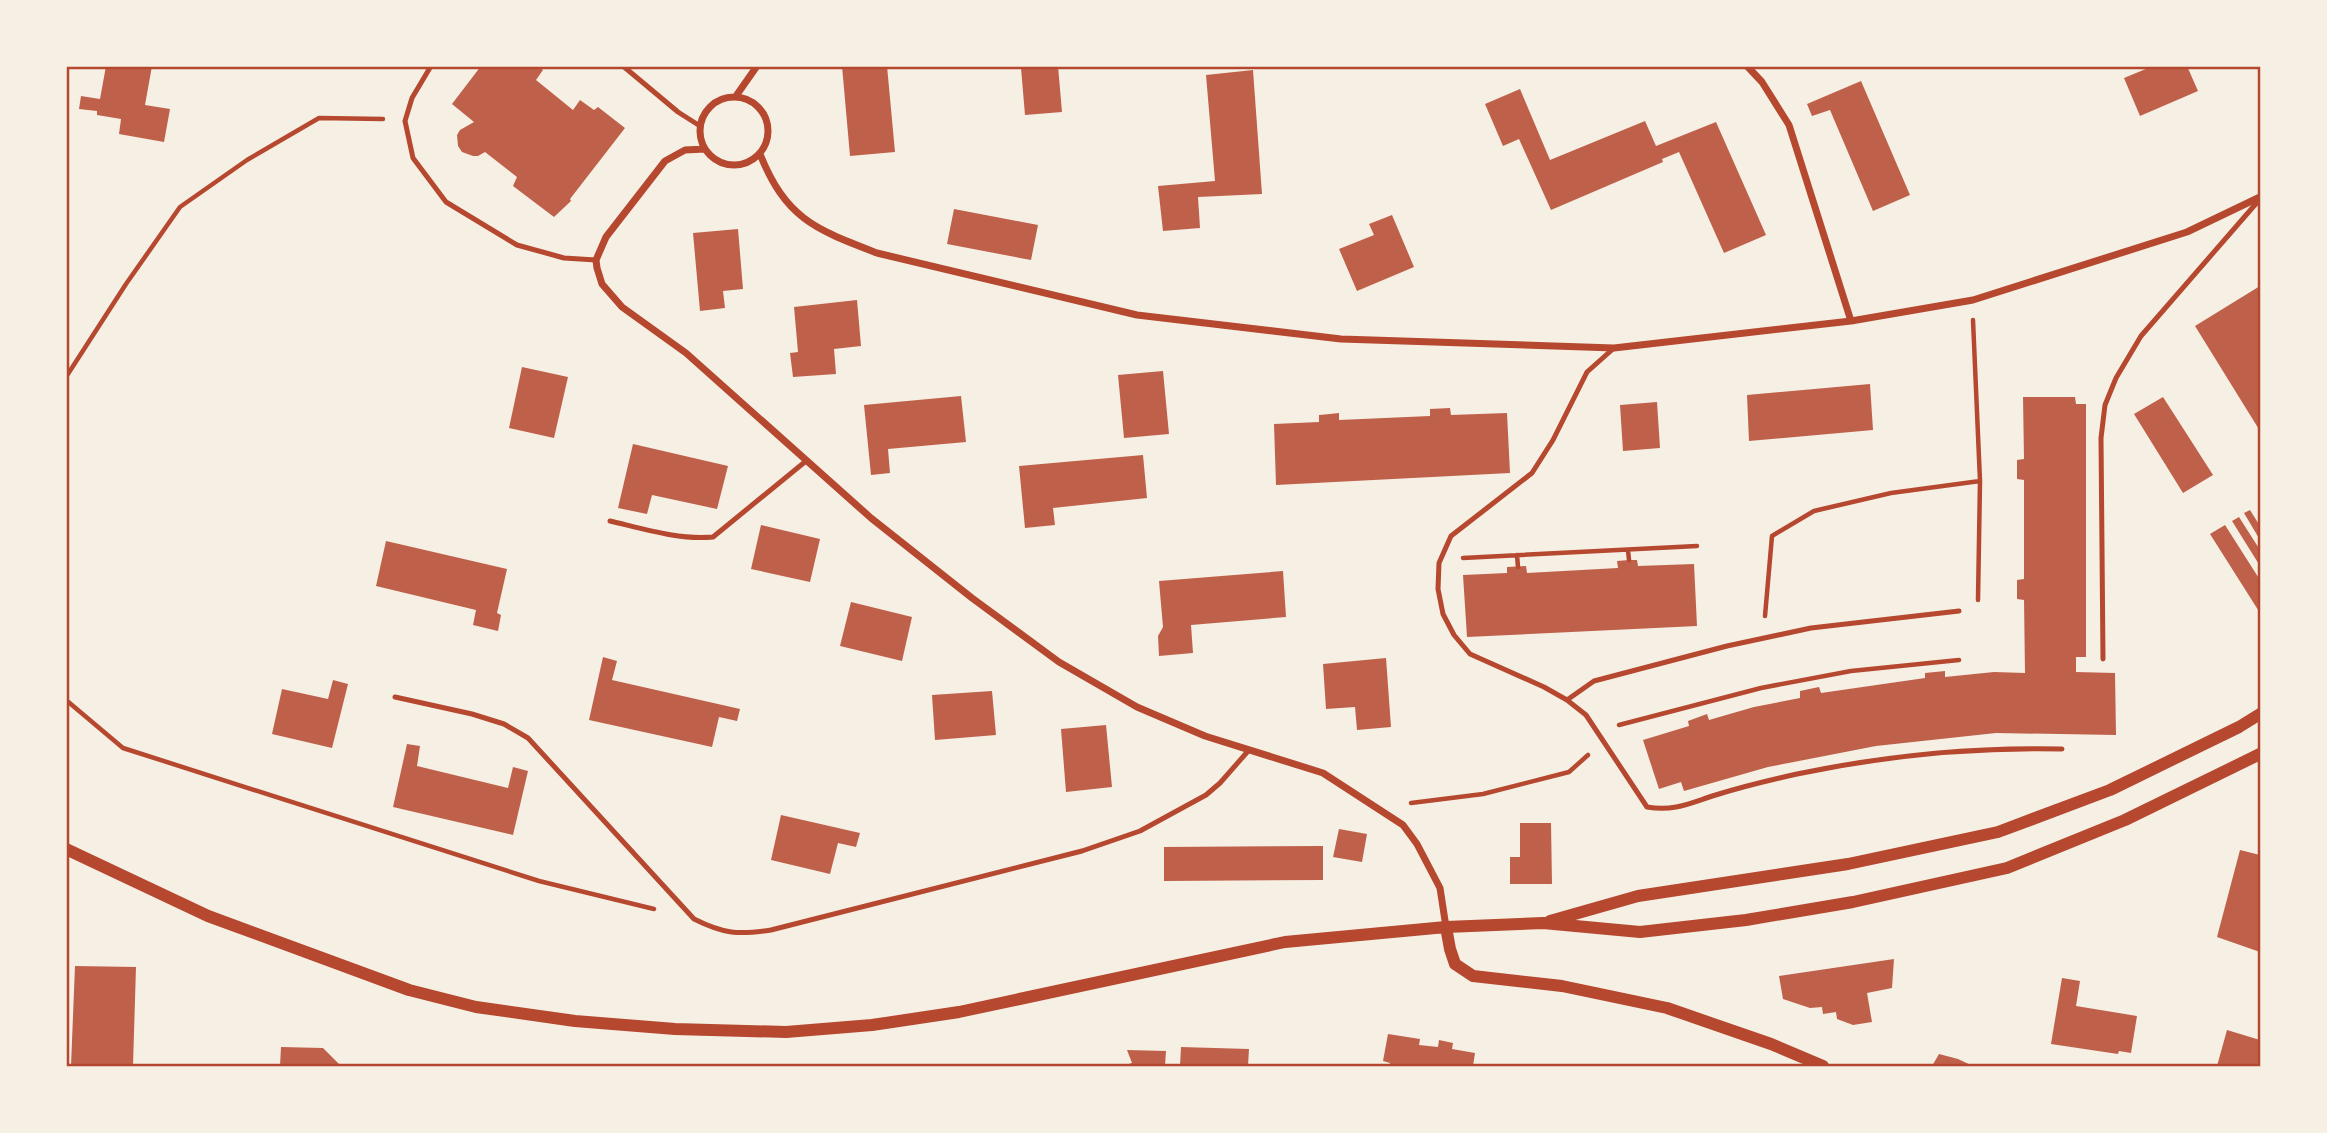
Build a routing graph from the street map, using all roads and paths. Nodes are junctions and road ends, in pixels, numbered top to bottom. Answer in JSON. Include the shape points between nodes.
{"nodes":[{"id":1,"x":431,"y":66,"type":"edge"},
{"id":2,"x":623,"y":66,"type":"edge"},
{"id":3,"x":757,"y":66,"type":"edge"},
{"id":4,"x":1747,"y":66,"type":"edge"},
{"id":5,"x":736,"y":96,"type":"junction"},
{"id":6,"x":405,"y":121,"type":"junction"},
{"id":7,"x":700,"y":126,"type":"junction"},
{"id":8,"x":705,"y":149,"type":"junction"},
{"id":9,"x":760,"y":154,"type":"junction"},
{"id":10,"x":2260,"y":198,"type":"edge"},
{"id":11,"x":596,"y":260,"type":"junction"},
{"id":12,"x":1973,"y":300,"type":"junction"},
{"id":13,"x":1851,"y":321,"type":"junction"},
{"id":14,"x":1614,"y":348,"type":"junction"},
{"id":15,"x":66,"y":377,"type":"edge"},
{"id":16,"x":806,"y":461,"type":"junction"},
{"id":17,"x":1980,"y":481,"type":"junction"},
{"id":18,"x":610,"y":521,"type":"dead end"},
{"id":19,"x":1697,"y":546,"type":"dead end"},
{"id":20,"x":1628,"y":550,"type":"junction"},
{"id":21,"x":1517,"y":555,"type":"junction"},
{"id":22,"x":1441,"y":559,"type":"junction"},
{"id":23,"x":1629,"y":561,"type":"dead end"},
{"id":24,"x":1518,"y":566,"type":"dead end"},
{"id":25,"x":1959,"y":611,"type":"joint"},
{"id":26,"x":1763,"y":638,"type":"junction"},
{"id":27,"x":2103,"y":659,"type":"dead end"},
{"id":28,"x":1959,"y":660,"type":"dead end"},
{"id":29,"x":395,"y":696,"type":"dead end"},
{"id":30,"x":66,"y":700,"type":"edge"},
{"id":31,"x":1567,"y":700,"type":"junction"},
{"id":32,"x":2260,"y":714,"type":"edge"},
{"id":33,"x":1605,"y":741,"type":"junction"},
{"id":34,"x":2062,"y":749,"type":"dead end"},
{"id":35,"x":1249,"y":750,"type":"junction"},
{"id":36,"x":2260,"y":754,"type":"edge"},
{"id":37,"x":1375,"y":807,"type":"junction"},
{"id":38,"x":68,"y":851,"type":"edge"},
{"id":39,"x":694,"y":919,"type":"junction"},
{"id":40,"x":1543,"y":923,"type":"junction"},
{"id":41,"x":1447,"y":927,"type":"junction"},
{"id":42,"x":1823,"y":1066,"type":"edge"}],
"edges":[{"from":1,"to":6,"type":"lane","via":[[412,98]]},
{"from":2,"to":7,"type":"lane"},
{"from":3,"to":5,"type":"street"},
{"from":4,"to":13,"type":"street","via":[[1788,125]]},
{"from":5,"to":7,"type":"street","via":[[712,104]]},
{"from":5,"to":9,"type":"street","via":[[749,99],[766,118],[767,143]]},
{"from":6,"to":11,"type":"lane","via":[[413,158],[446,202],[517,245],[564,258]]},
{"from":6,"to":15,"type":"path","via":[[318,118],[180,207]]},
{"from":7,"to":8,"type":"street"},
{"from":8,"to":9,"type":"street","via":[[725,165],[738,166]]},
{"from":8,"to":11,"type":"street","via":[[685,150],[665,161],[606,237]]},
{"from":9,"to":14,"type":"street","via":[[786,203],[804,220],[830,234],[877,253],[1138,314],[1341,339]]},
{"from":10,"to":12,"type":"street","via":[[2187,232]]},
{"from":10,"to":27,"type":"lane","via":[[2141,336],[2105,405],[2101,438]]},
{"from":11,"to":16,"type":"street","via":[[602,284],[622,307],[686,353]]},
{"from":12,"to":13,"type":"street"},
{"from":12,"to":17,"type":"path"},
{"from":13,"to":14,"type":"street"},
{"from":14,"to":22,"type":"lane","via":[[1587,372],[1532,473],[1451,536]]},
{"from":16,"to":18,"type":"lane","via":[[713,537],[678,536]]},
{"from":16,"to":35,"type":"street","via":[[871,518],[1059,662],[1137,707]]},
{"from":17,"to":25,"type":"path","via":[[1978,609]]},
{"from":17,"to":26,"type":"path","via":[[1891,493],[1814,511],[1772,536]]},
{"from":19,"to":20,"type":"path"},
{"from":20,"to":21,"type":"path"},
{"from":20,"to":23,"type":"path"},
{"from":21,"to":22,"type":"path"},
{"from":21,"to":24,"type":"path"},
{"from":22,"to":31,"type":"lane","via":[[1438,589],[1443,614],[1470,654]]},
{"from":25,"to":26,"type":"lane"},
{"from":26,"to":31,"type":"lane","via":[[1594,681]]},
{"from":28,"to":33,"type":"path","via":[[1851,671],[1761,688],[1617,726]]},
{"from":29,"to":39,"type":"lane","via":[[504,724],[528,738]]},
{"from":30,"to":39,"type":"path","via":[[123,748],[539,881]]},
{"from":31,"to":33,"type":"lane","via":[[1586,715]]},
{"from":32,"to":40,"type":"street","via":[[2110,790],[1998,832],[1848,864],[1638,897]]},
{"from":33,"to":34,"type":"lane","via":[[1647,807],[1666,810],[1759,782],[1899,756]]},
{"from":33,"to":37,"type":"path","via":[[1569,772],[1483,794]]},
{"from":35,"to":37,"type":"street","via":[[1323,773]]},
{"from":35,"to":39,"type":"lane","via":[[1206,795],[1140,831],[1082,851],[771,930],[740,934]]},
{"from":36,"to":40,"type":"street","via":[[2125,820],[2007,868],[1853,902],[1719,923],[1640,932]]},
{"from":37,"to":41,"type":"street","via":[[1403,825],[1417,844],[1440,888]]},
{"from":38,"to":41,"type":"street","via":[[208,916],[409,990],[475,1007],[675,1029],[786,1032],[873,1025],[959,1012],[1285,942]]},
{"from":40,"to":41,"type":"street"},
{"from":41,"to":42,"type":"street","via":[[1455,964],[1473,976],[1562,986],[1667,1008]]}]}
